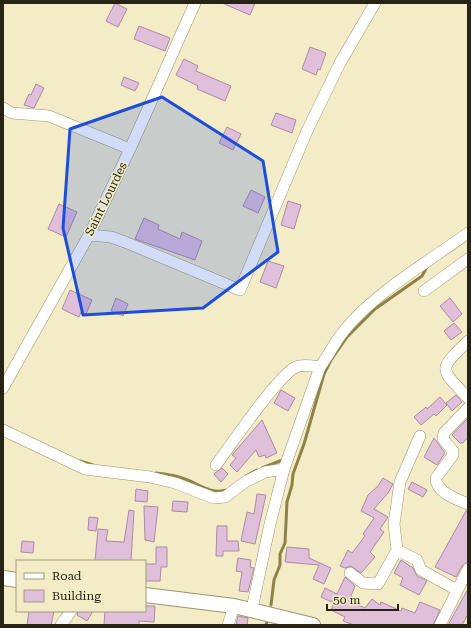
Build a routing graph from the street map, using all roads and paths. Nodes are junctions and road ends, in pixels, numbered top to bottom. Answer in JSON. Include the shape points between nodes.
{"nodes":[{"id":1,"x":195,"y":3,"type":"edge"},
{"id":2,"x":375,"y":3,"type":"edge"},
{"id":3,"x":3,"y":108,"type":"edge"},
{"id":4,"x":130,"y":149,"type":"junction"},
{"id":5,"x":468,"y":233,"type":"edge"},
{"id":6,"x":89,"y":235,"type":"junction"},
{"id":7,"x":468,"y":258,"type":"edge"},
{"id":8,"x":424,"y":291,"type":"dead end"},
{"id":9,"x":468,"y":341,"type":"edge"},
{"id":10,"x":320,"y":367,"type":"junction"},
{"id":11,"x":3,"y":388,"type":"edge"},
{"id":12,"x":468,"y":398,"type":"edge"},
{"id":13,"x":468,"y":408,"type":"edge"},
{"id":14,"x":3,"y":430,"type":"edge"},
{"id":15,"x":420,"y":436,"type":"dead end"},
{"id":16,"x":216,"y":465,"type":"dead end"},
{"id":17,"x":285,"y":466,"type":"junction"},
{"id":18,"x":468,"y":504,"type":"edge"},
{"id":19,"x":398,"y":550,"type":"junction"},
{"id":20,"x":468,"y":569,"type":"edge"},
{"id":21,"x":350,"y":573,"type":"dead end"},
{"id":22,"x":3,"y":578,"type":"edge"},
{"id":23,"x":16,"y":580,"type":"edge"},
{"id":24,"x":457,"y":590,"type":"junction"},
{"id":25,"x":146,"y":595,"type":"edge"},
{"id":26,"x":234,"y":606,"type":"junction"},
{"id":27,"x":252,"y":609,"type":"junction"},
{"id":28,"x":70,"y":612,"type":"edge"},
{"id":29,"x":61,"y":625,"type":"edge"},
{"id":30,"x":228,"y":625,"type":"edge"},
{"id":31,"x":313,"y":625,"type":"edge"},
{"id":32,"x":440,"y":625,"type":"edge"}],
"edges":[{"from":1,"to":4,"type":"street","name":"Saint Lourdes"},
{"from":2,"to":6,"type":"street","via":[[340,63],[307,131],[240,290],[126,242],[111,237]]},
{"from":3,"to":4,"type":"street","via":[[12,113],[49,116]]},
{"from":4,"to":6,"type":"street","name":"Saint Lourdes"},
{"from":5,"to":10,"type":"street","via":[[386,292],[363,312],[340,335]]},
{"from":6,"to":11,"type":"street","name":"Saint Lourdes"},
{"from":7,"to":8,"type":"street"},
{"from":9,"to":12,"type":"street","via":[[447,362],[445,368],[446,375]]},
{"from":10,"to":16,"type":"street","via":[[300,365],[280,381]]},
{"from":10,"to":17,"type":"street"},
{"from":13,"to":18,"type":"street","via":[[444,433],[444,439],[453,455],[436,478],[436,482],[437,486],[453,498]]},
{"from":14,"to":17,"type":"street","via":[[85,469],[150,477],[175,483],[214,498],[225,497],[245,482]]},
{"from":15,"to":19,"type":"street","via":[[400,482],[394,524]]},
{"from":17,"to":27,"type":"street"},
{"from":19,"to":21,"type":"street","via":[[378,584],[363,583]]},
{"from":19,"to":24,"type":"street","via":[[417,560],[421,570]]},
{"from":20,"to":24,"type":"street"},
{"from":22,"to":23,"type":"main road"},
{"from":24,"to":32,"type":"street"},
{"from":25,"to":26,"type":"main road"},
{"from":26,"to":27,"type":"main road"},
{"from":26,"to":30,"type":"street"},
{"from":27,"to":31,"type":"main road"},
{"from":28,"to":29,"type":"street"}]}
